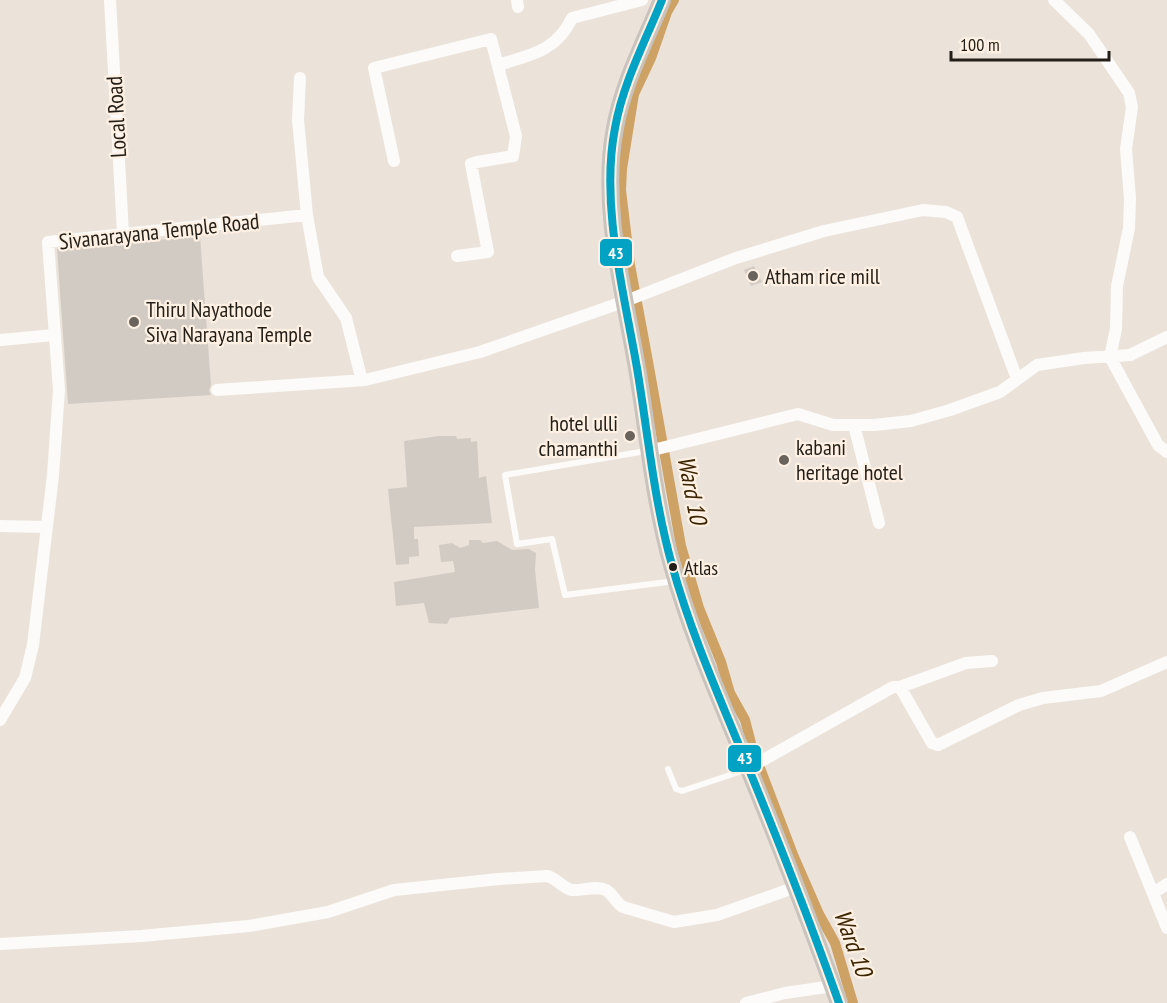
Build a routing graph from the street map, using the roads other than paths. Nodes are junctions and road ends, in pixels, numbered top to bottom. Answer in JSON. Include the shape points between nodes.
{"nodes":[{"id":1,"x":110,"y":0,"type":"edge"},
{"id":2,"x":642,"y":0,"type":"edge"},
{"id":3,"x":656,"y":0,"type":"edge"},
{"id":4,"x":662,"y":0,"type":"edge"},
{"id":5,"x":1054,"y":0,"type":"edge"},
{"id":6,"x":498,"y":65,"type":"junction"},
{"id":7,"x":300,"y":78,"type":"dead end"},
{"id":8,"x":394,"y":161,"type":"dead end"},
{"id":9,"x":307,"y":215,"type":"junction"},
{"id":10,"x":123,"y":234,"type":"junction"},
{"id":11,"x":458,"y":256,"type":"dead end"},
{"id":12,"x":631,"y":298,"type":"junction"},
{"id":13,"x":54,"y":335,"type":"junction"},
{"id":14,"x":1167,"y":337,"type":"edge"},
{"id":15,"x":0,"y":340,"type":"edge"},
{"id":16,"x":1110,"y":357,"type":"junction"},
{"id":17,"x":1017,"y":379,"type":"junction"},
{"id":18,"x":365,"y":380,"type":"junction"},
{"id":19,"x":217,"y":390,"type":"dead end"},
{"id":20,"x":854,"y":425,"type":"junction"},
{"id":21,"x":652,"y":450,"type":"junction"},
{"id":22,"x":1167,"y":452,"type":"edge"},
{"id":23,"x":879,"y":523,"type":"dead end"},
{"id":24,"x":0,"y":526,"type":"edge"},
{"id":25,"x":47,"y":527,"type":"junction"},
{"id":26,"x":677,"y":581,"type":"junction"},
{"id":27,"x":992,"y":661,"type":"dead end"},
{"id":28,"x":1167,"y":662,"type":"edge"},
{"id":29,"x":900,"y":687,"type":"junction"},
{"id":30,"x":0,"y":720,"type":"edge"},
{"id":31,"x":755,"y":764,"type":"junction"},
{"id":32,"x":668,"y":769,"type":"dead end"},
{"id":33,"x":1131,"y":837,"type":"dead end"},
{"id":34,"x":1167,"y":884,"type":"edge"},
{"id":35,"x":796,"y":887,"type":"junction"},
{"id":36,"x":1153,"y":893,"type":"junction"},
{"id":37,"x":1167,"y":928,"type":"edge"},
{"id":38,"x":0,"y":944,"type":"edge"},
{"id":39,"x":836,"y":995,"type":"edge"},
{"id":40,"x":746,"y":1003,"type":"edge"}],
"edges":[{"from":1,"to":10,"type":"street","name":"Local Road"},
{"from":2,"to":6,"type":"street","via":[[572,18],[566,31],[544,50]]},
{"from":3,"to":4,"type":"street"},
{"from":4,"to":12,"type":"main road","via":[[626,85],[614,130],[612,208]]},
{"from":5,"to":16,"type":"street","via":[[1089,34],[1129,93],[1132,107],[1125,148],[1129,228],[1117,286],[1116,330]]},
{"from":6,"to":8,"type":"street","via":[[490,39],[374,68]]},
{"from":6,"to":11,"type":"street","via":[[516,136],[513,156],[471,164],[488,252]]},
{"from":7,"to":9,"type":"street","via":[[298,120]]},
{"from":9,"to":10,"type":"street","name":"Sivanarayana Temple Road"},
{"from":9,"to":18,"type":"street","via":[[318,278],[346,318]]},
{"from":10,"to":13,"type":"street","name":"Sivanarayana Temple Road","via":[[48,242]]},
{"from":12,"to":17,"type":"street","via":[[736,258],[824,231],[923,210],[946,212],[957,217]]},
{"from":12,"to":18,"type":"street","via":[[480,352]]},
{"from":12,"to":21,"type":"main road","via":[[637,368]]},
{"from":13,"to":15,"type":"street"},
{"from":13,"to":25,"type":"street","name":"Sivanarayana Temple Road","via":[[59,390]]},
{"from":14,"to":16,"type":"street","via":[[1130,356]]},
{"from":16,"to":17,"type":"street","via":[[1037,365]]},
{"from":16,"to":22,"type":"street","via":[[1158,445]]},
{"from":17,"to":20,"type":"street","via":[[1000,392],[911,422]]},
{"from":18,"to":19,"type":"street"},
{"from":20,"to":21,"type":"street","via":[[833,424],[798,414]]},
{"from":20,"to":23,"type":"street"},
{"from":21,"to":26,"type":"main road"},
{"from":21,"to":26,"type":"lane","via":[[505,475],[518,544],[552,538],[566,595]]},
{"from":24,"to":25,"type":"street"},
{"from":25,"to":30,"type":"street","name":"Sivanarayana Temple Road","via":[[33,645],[25,678]]},
{"from":26,"to":31,"type":"main road","via":[[714,685]]},
{"from":27,"to":29,"type":"street","via":[[966,663]]},
{"from":28,"to":29,"type":"street","via":[[1101,691],[1019,705],[938,744],[932,742]]},
{"from":29,"to":31,"type":"street","via":[[893,687]]},
{"from":31,"to":32,"type":"lane","via":[[682,791],[676,789]]},
{"from":31,"to":35,"type":"main road"},
{"from":33,"to":36,"type":"street"},
{"from":34,"to":36,"type":"street"},
{"from":35,"to":38,"type":"street","via":[[717,915],[674,922],[623,907],[601,889],[567,889],[553,877],[499,879],[394,890],[328,912],[249,926]]},
{"from":35,"to":39,"type":"main road"},
{"from":36,"to":37,"type":"street"},
{"from":39,"to":40,"type":"street","via":[[785,993]]}]}
